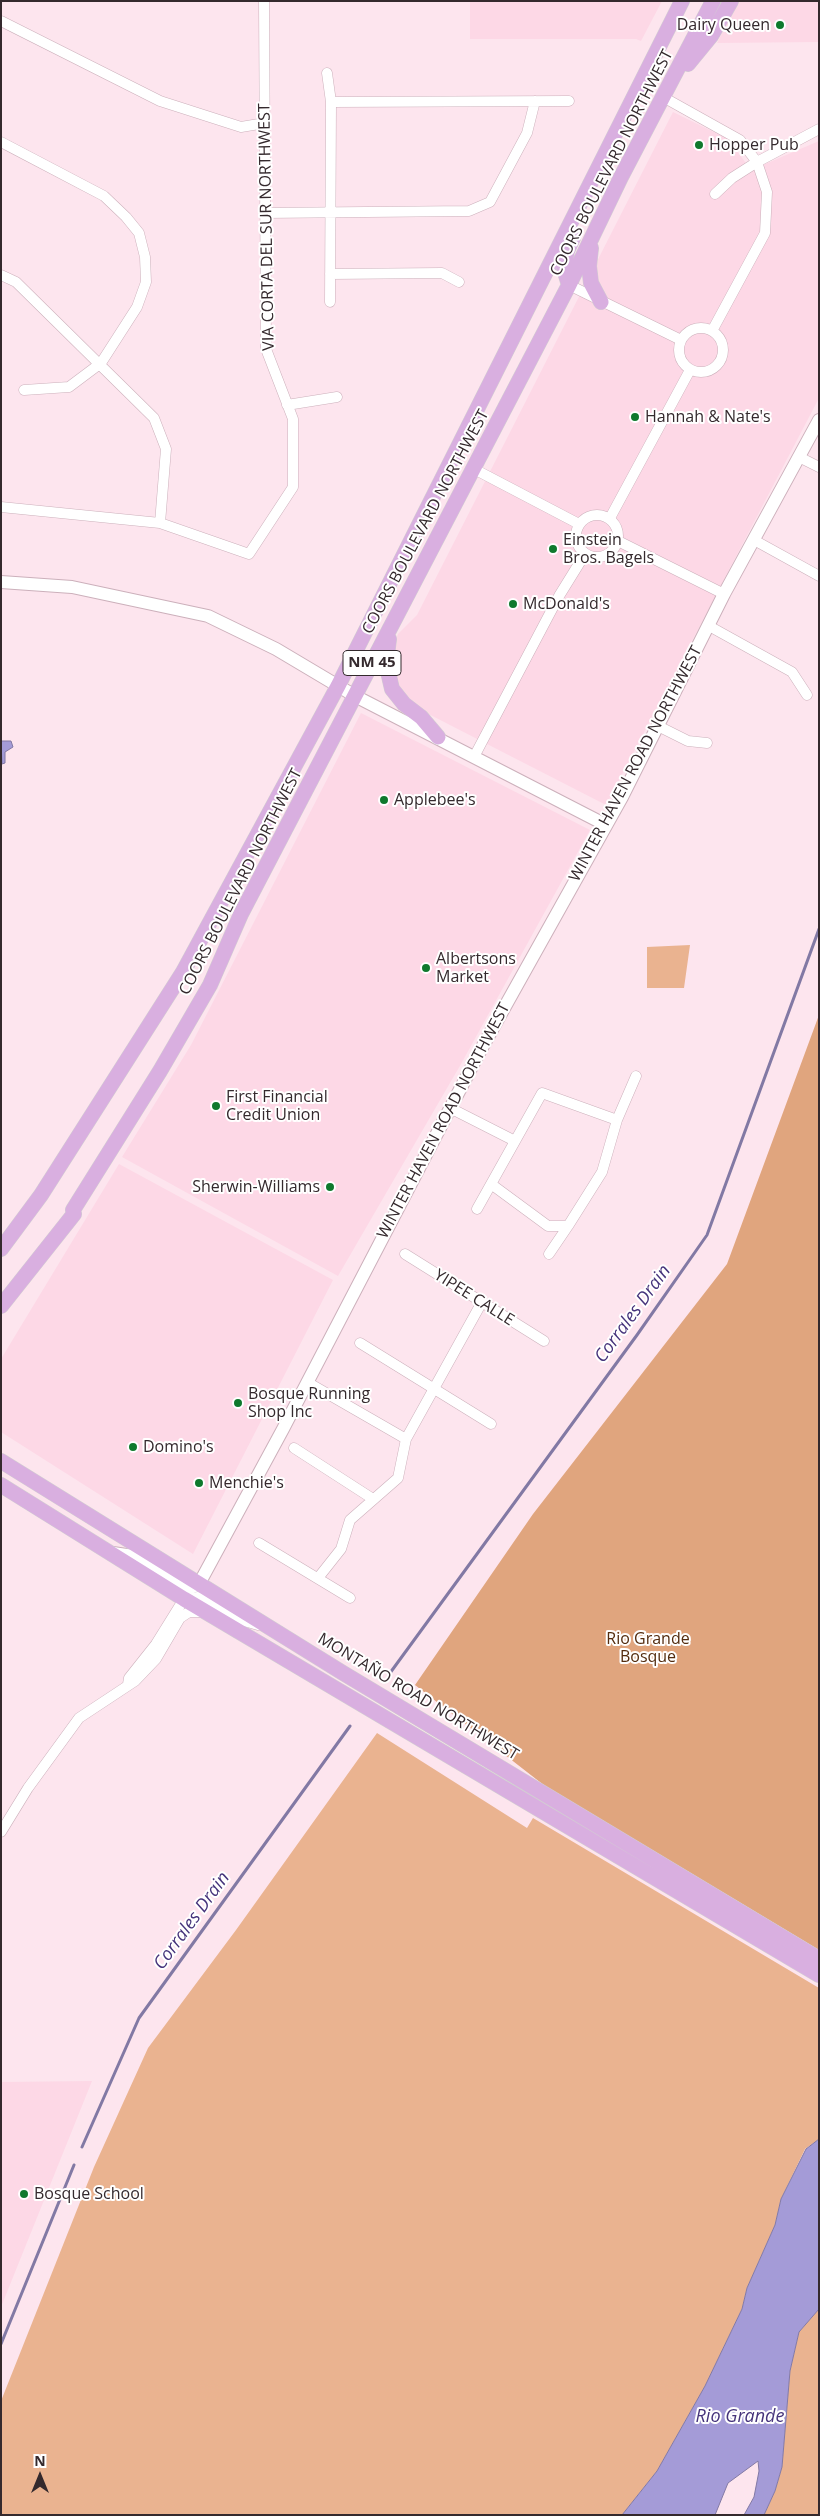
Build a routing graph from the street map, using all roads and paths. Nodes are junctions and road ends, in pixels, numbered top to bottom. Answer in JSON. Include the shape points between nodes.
{"nodes":[{"id":1,"x":264,"y":1,"type":"edge"},
{"id":2,"x":682,"y":1,"type":"edge"},
{"id":3,"x":713,"y":1,"type":"edge"},
{"id":4,"x":731,"y":1,"type":"edge"},
{"id":5,"x":1,"y":21,"type":"edge"},
{"id":6,"x":327,"y":73,"type":"dead end"},
{"id":7,"x":646,"y":73,"type":"junction"},
{"id":8,"x":667,"y":90,"type":"junction"},
{"id":9,"x":535,"y":101,"type":"junction"},
{"id":10,"x":569,"y":101,"type":"dead end"},
{"id":11,"x":331,"y":102,"type":"junction"},
{"id":12,"x":265,"y":123,"type":"junction"},
{"id":13,"x":819,"y":129,"type":"edge"},
{"id":14,"x":1,"y":142,"type":"edge"},
{"id":15,"x":758,"y":162,"type":"junction"},
{"id":16,"x":715,"y":194,"type":"dead end"},
{"id":17,"x":264,"y":213,"type":"junction"},
{"id":18,"x":329,"y":213,"type":"junction"},
{"id":19,"x":591,"y":239,"type":"junction"},
{"id":20,"x":330,"y":274,"type":"junction"},
{"id":21,"x":1,"y":275,"type":"edge"},
{"id":22,"x":458,"y":282,"type":"dead end"},
{"id":23,"x":569,"y":285,"type":"junction"},
{"id":24,"x":330,"y":302,"type":"dead end"},
{"id":25,"x":602,"y":302,"type":"junction"},
{"id":26,"x":712,"y":331,"type":"junction"},
{"id":27,"x":681,"y":340,"type":"junction"},
{"id":28,"x":100,"y":363,"type":"junction"},
{"id":29,"x":690,"y":370,"type":"junction"},
{"id":30,"x":24,"y":390,"type":"dead end"},
{"id":31,"x":337,"y":397,"type":"dead end"},
{"id":32,"x":287,"y":405,"type":"junction"},
{"id":33,"x":819,"y":420,"type":"edge"},
{"id":34,"x":799,"y":457,"type":"junction"},
{"id":35,"x":819,"y":467,"type":"edge"},
{"id":36,"x":474,"y":470,"type":"junction"},
{"id":37,"x":1,"y":507,"type":"edge"},
{"id":38,"x":610,"y":518,"type":"junction"},
{"id":39,"x":160,"y":523,"type":"junction"},
{"id":40,"x":579,"y":524,"type":"junction"},
{"id":41,"x":754,"y":540,"type":"junction"},
{"id":42,"x":618,"y":541,"type":"junction"},
{"id":43,"x":585,"y":554,"type":"junction"},
{"id":44,"x":818,"y":575,"type":"edge"},
{"id":45,"x":1,"y":582,"type":"edge"},
{"id":46,"x":724,"y":594,"type":"junction"},
{"id":47,"x":708,"y":626,"type":"junction"},
{"id":48,"x":390,"y":628,"type":"junction"},
{"id":49,"x":338,"y":686,"type":"junction"},
{"id":50,"x":807,"y":695,"type":"dead end"},
{"id":51,"x":355,"y":696,"type":"junction"},
{"id":52,"x":658,"y":726,"type":"junction"},
{"id":53,"x":438,"y":737,"type":"junction"},
{"id":54,"x":707,"y":743,"type":"dead end"},
{"id":55,"x":474,"y":756,"type":"junction"},
{"id":56,"x":606,"y":825,"type":"junction"},
{"id":57,"x":636,"y":1076,"type":"dead end"},
{"id":58,"x":452,"y":1109,"type":"junction"},
{"id":59,"x":617,"y":1120,"type":"junction"},
{"id":60,"x":515,"y":1141,"type":"junction"},
{"id":61,"x":491,"y":1184,"type":"junction"},
{"id":62,"x":477,"y":1209,"type":"dead end"},
{"id":63,"x":568,"y":1226,"type":"junction"},
{"id":64,"x":1,"y":1249,"type":"edge"},
{"id":65,"x":405,"y":1254,"type":"dead end"},
{"id":66,"x":550,"y":1254,"type":"dead end"},
{"id":67,"x":482,"y":1302,"type":"junction"},
{"id":68,"x":1,"y":1306,"type":"edge"},
{"id":69,"x":544,"y":1341,"type":"dead end"},
{"id":70,"x":360,"y":1343,"type":"dead end"},
{"id":71,"x":307,"y":1382,"type":"junction"},
{"id":72,"x":432,"y":1388,"type":"junction"},
{"id":73,"x":491,"y":1424,"type":"dead end"},
{"id":74,"x":406,"y":1440,"type":"junction"},
{"id":75,"x":294,"y":1448,"type":"dead end"},
{"id":76,"x":1,"y":1461,"type":"edge"},
{"id":77,"x":1,"y":1485,"type":"edge"},
{"id":78,"x":372,"y":1499,"type":"junction"},
{"id":79,"x":259,"y":1543,"type":"dead end"},
{"id":80,"x":110,"y":1552,"type":"junction"},
{"id":81,"x":318,"y":1578,"type":"junction"},
{"id":82,"x":199,"y":1584,"type":"junction"},
{"id":83,"x":184,"y":1598,"type":"junction"},
{"id":84,"x":350,"y":1598,"type":"dead end"},
{"id":85,"x":207,"y":1612,"type":"junction"},
{"id":86,"x":275,"y":1631,"type":"junction"},
{"id":87,"x":128,"y":1684,"type":"junction"},
{"id":88,"x":545,"y":1802,"type":"junction"},
{"id":89,"x":1,"y":1832,"type":"edge"},
{"id":90,"x":819,"y":1959,"type":"edge"},
{"id":91,"x":819,"y":1975,"type":"edge"}],
"edges":[{"from":1,"to":12,"type":"street","name":"VIA CORTA DEL SUR NORTHWEST"},
{"from":2,"to":7,"type":"main road","name":"COORS BOULEVARD NORTHWEST","number":"NM 45"},
{"from":3,"to":8,"type":"main road","name":"COORS BOULEVARD NORTHWEST","number":"NM 45"},
{"from":4,"to":8,"type":"main road","via":[[711,36]]},
{"from":5,"to":12,"type":"street","via":[[160,100],[241,127]]},
{"from":6,"to":11,"type":"street"},
{"from":7,"to":23,"type":"main road","via":[[641,102],[566,251],[565,276]]},
{"from":7,"to":49,"type":"main road","name":"COORS BOULEVARD NORTHWEST","number":"NM 45"},
{"from":8,"to":15,"type":"street","via":[[729,132],[747,147]]},
{"from":8,"to":19,"type":"main road","name":"COORS BOULEVARD NORTHWEST","number":"NM 45"},
{"from":9,"to":10,"type":"street"},
{"from":9,"to":11,"type":"street"},
{"from":9,"to":18,"type":"street","via":[[527,133],[490,202],[469,211]]},
{"from":11,"to":18,"type":"street"},
{"from":12,"to":17,"type":"street","name":"VIA CORTA DEL SUR NORTHWEST"},
{"from":13,"to":15,"type":"street"},
{"from":14,"to":28,"type":"street","via":[[104,196],[138,233],[145,257],[146,282],[137,307]]},
{"from":15,"to":16,"type":"street","via":[[732,178]]},
{"from":15,"to":26,"type":"street","via":[[767,192],[765,233]]},
{"from":17,"to":18,"type":"street"},
{"from":17,"to":32,"type":"street","name":"VIA CORTA DEL SUR NORTHWEST","via":[[266,349]]},
{"from":18,"to":20,"type":"street"},
{"from":19,"to":23,"type":"main road","name":"COORS BOULEVARD NORTHWEST","number":"NM 45"},
{"from":19,"to":25,"type":"main road","via":[[591,283]]},
{"from":20,"to":22,"type":"street","via":[[442,273]]},
{"from":20,"to":24,"type":"street"},
{"from":21,"to":28,"type":"street","via":[[16,282]]},
{"from":23,"to":25,"type":"street"},
{"from":23,"to":36,"type":"main road","name":"COORS BOULEVARD NORTHWEST","number":"NM 45"},
{"from":25,"to":27,"type":"street"},
{"from":26,"to":27,"type":"street","via":[[698,328],[685,334]]},
{"from":26,"to":29,"type":"street","via":[[721,342],[719,363],[707,372]]},
{"from":27,"to":29,"type":"street","via":[[678,354]]},
{"from":28,"to":30,"type":"street","via":[[69,387]]},
{"from":28,"to":39,"type":"street","via":[[154,418],[166,448]]},
{"from":29,"to":38,"type":"street"},
{"from":31,"to":32,"type":"street"},
{"from":32,"to":39,"type":"street","name":"VIA CORTA DEL SUR NORTHWEST","via":[[293,419],[293,487],[249,554]]},
{"from":33,"to":34,"type":"street","name":"WINTER HAVEN ROAD NORTHWEST"},
{"from":34,"to":35,"type":"street"},
{"from":34,"to":41,"type":"street","name":"WINTER HAVEN ROAD NORTHWEST"},
{"from":36,"to":40,"type":"street"},
{"from":36,"to":48,"type":"main road","name":"COORS BOULEVARD NORTHWEST","number":"NM 45"},
{"from":37,"to":39,"type":"street"},
{"from":38,"to":40,"type":"street","via":[[594,514]]},
{"from":38,"to":42,"type":"street","via":[[618,528]]},
{"from":40,"to":43,"type":"street","via":[[576,540]]},
{"from":41,"to":44,"type":"street"},
{"from":41,"to":46,"type":"street","name":"WINTER HAVEN ROAD NORTHWEST"},
{"from":42,"to":43,"type":"street","via":[[606,555],[592,557]]},
{"from":42,"to":46,"type":"street"},
{"from":43,"to":55,"type":"street","via":[[559,596]]},
{"from":45,"to":49,"type":"street","via":[[72,587],[208,616],[276,649]]},
{"from":46,"to":47,"type":"street","name":"WINTER HAVEN ROAD NORTHWEST"},
{"from":47,"to":50,"type":"street","via":[[792,672]]},
{"from":47,"to":52,"type":"street","name":"WINTER HAVEN ROAD NORTHWEST"},
{"from":48,"to":51,"type":"main road","name":"COORS BOULEVARD NORTHWEST","number":"NM 45"},
{"from":48,"to":53,"type":"main road","via":[[386,663],[392,689]]},
{"from":49,"to":51,"type":"street"},
{"from":49,"to":64,"type":"main road","name":"COORS BOULEVARD NORTHWEST","number":"NM 45","via":[[183,972],[41,1195]]},
{"from":51,"to":53,"type":"street"},
{"from":51,"to":68,"type":"main road","name":"COORS BOULEVARD NORTHWEST","number":"NM 45","via":[[241,914],[210,985],[155,1080],[73,1210],[74,1214]]},
{"from":52,"to":54,"type":"street","via":[[688,741]]},
{"from":52,"to":56,"type":"street","name":"WINTER HAVEN ROAD NORTHWEST"},
{"from":53,"to":55,"type":"street"},
{"from":55,"to":56,"type":"street"},
{"from":56,"to":58,"type":"street","name":"WINTER HAVEN ROAD NORTHWEST","via":[[479,1053]]},
{"from":57,"to":59,"type":"street"},
{"from":58,"to":60,"type":"street"},
{"from":58,"to":71,"type":"street","name":"WINTER HAVEN ROAD NORTHWEST"},
{"from":59,"to":60,"type":"street","via":[[542,1093]]},
{"from":59,"to":63,"type":"street","via":[[602,1172]]},
{"from":60,"to":61,"type":"street"},
{"from":61,"to":62,"type":"street"},
{"from":61,"to":63,"type":"street","via":[[548,1226]]},
{"from":63,"to":66,"type":"street"},
{"from":65,"to":67,"type":"street","name":"YIPEE CALLE"},
{"from":67,"to":69,"type":"street","name":"YIPEE CALLE"},
{"from":67,"to":72,"type":"street"},
{"from":70,"to":72,"type":"street"},
{"from":71,"to":74,"type":"street"},
{"from":71,"to":82,"type":"street","name":"WINTER HAVEN ROAD NORTHWEST"},
{"from":72,"to":73,"type":"street"},
{"from":72,"to":74,"type":"street"},
{"from":74,"to":78,"type":"street","via":[[398,1478]]},
{"from":75,"to":78,"type":"street"},
{"from":76,"to":82,"type":"main road","name":"MONTAÑO ROAD NORTHWEST"},
{"from":77,"to":80,"type":"main road","name":"MONTAÑO ROAD NORTHWEST"},
{"from":78,"to":81,"type":"street","via":[[350,1520],[341,1548]]},
{"from":79,"to":81,"type":"street"},
{"from":80,"to":82,"type":"street","via":[[133,1556],[188,1589]]},
{"from":80,"to":83,"type":"main road","name":"MONTAÑO ROAD NORTHWEST"},
{"from":81,"to":84,"type":"street"},
{"from":82,"to":86,"type":"main road","name":"MONTAÑO ROAD NORTHWEST"},
{"from":83,"to":85,"type":"main road","name":"MONTAÑO ROAD NORTHWEST"},
{"from":83,"to":86,"type":"street","via":[[198,1597],[244,1621]]},
{"from":83,"to":87,"type":"street"},
{"from":85,"to":87,"type":"street","via":[[189,1612],[180,1618],[156,1659]]},
{"from":85,"to":88,"type":"main road","name":"MONTAÑO ROAD NORTHWEST"},
{"from":86,"to":88,"type":"main road","name":"MONTAÑO ROAD NORTHWEST"},
{"from":87,"to":89,"type":"street","via":[[79,1718],[28,1788]]},
{"from":88,"to":90,"type":"main road","name":"MONTAÑO ROAD NORTHWEST"},
{"from":88,"to":91,"type":"main road","name":"MONTAÑO ROAD NORTHWEST"}]}
